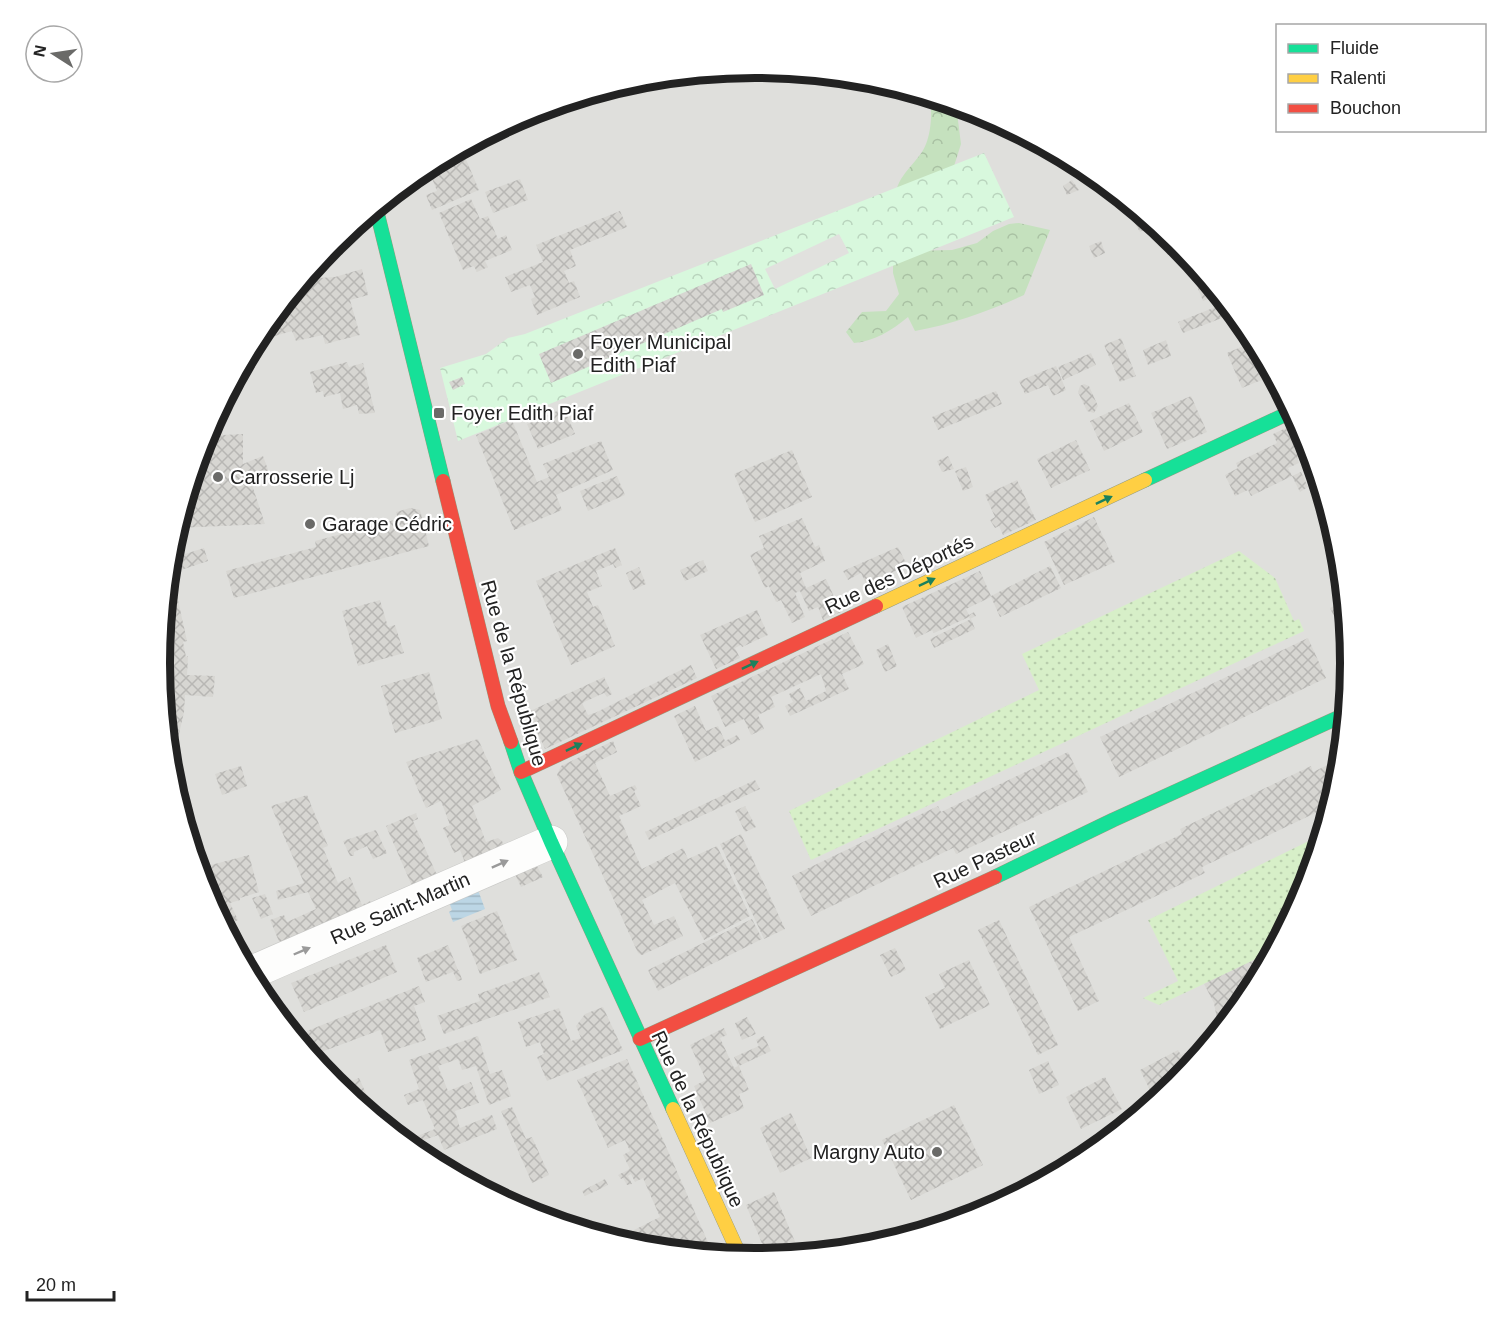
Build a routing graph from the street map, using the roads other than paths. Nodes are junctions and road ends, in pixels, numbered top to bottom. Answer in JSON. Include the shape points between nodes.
{"nodes":[{"id":1,"x":378,"y":216,"type":"edge"},
{"id":2,"x":1285,"y":415,"type":"edge"},
{"id":3,"x":1337,"y":718,"type":"edge"},
{"id":4,"x":521,"y":772,"type":"junction"},
{"id":5,"x":550,"y":842,"type":"junction"},
{"id":6,"x":257,"y":971,"type":"edge"},
{"id":7,"x":640,"y":1039,"type":"junction"},
{"id":8,"x":737,"y":1249,"type":"edge"}],
"edges":[{"from":1,"to":4,"type":"street","name":"Rue de la République","via":[[498,706]]},
{"from":4,"to":2,"type":"street","name":"Rue des Déportés","one_way":true},
{"from":3,"to":7,"type":"street","name":"Rue Pasteur"},
{"from":4,"to":5,"type":"street","name":"Rue de la République"},
{"from":6,"to":5,"type":"street","name":"Rue Saint-Martin","one_way":true},
{"from":5,"to":7,"type":"street","name":"Rue de la République"},
{"from":7,"to":8,"type":"street","name":"Rue de la République"}]}
